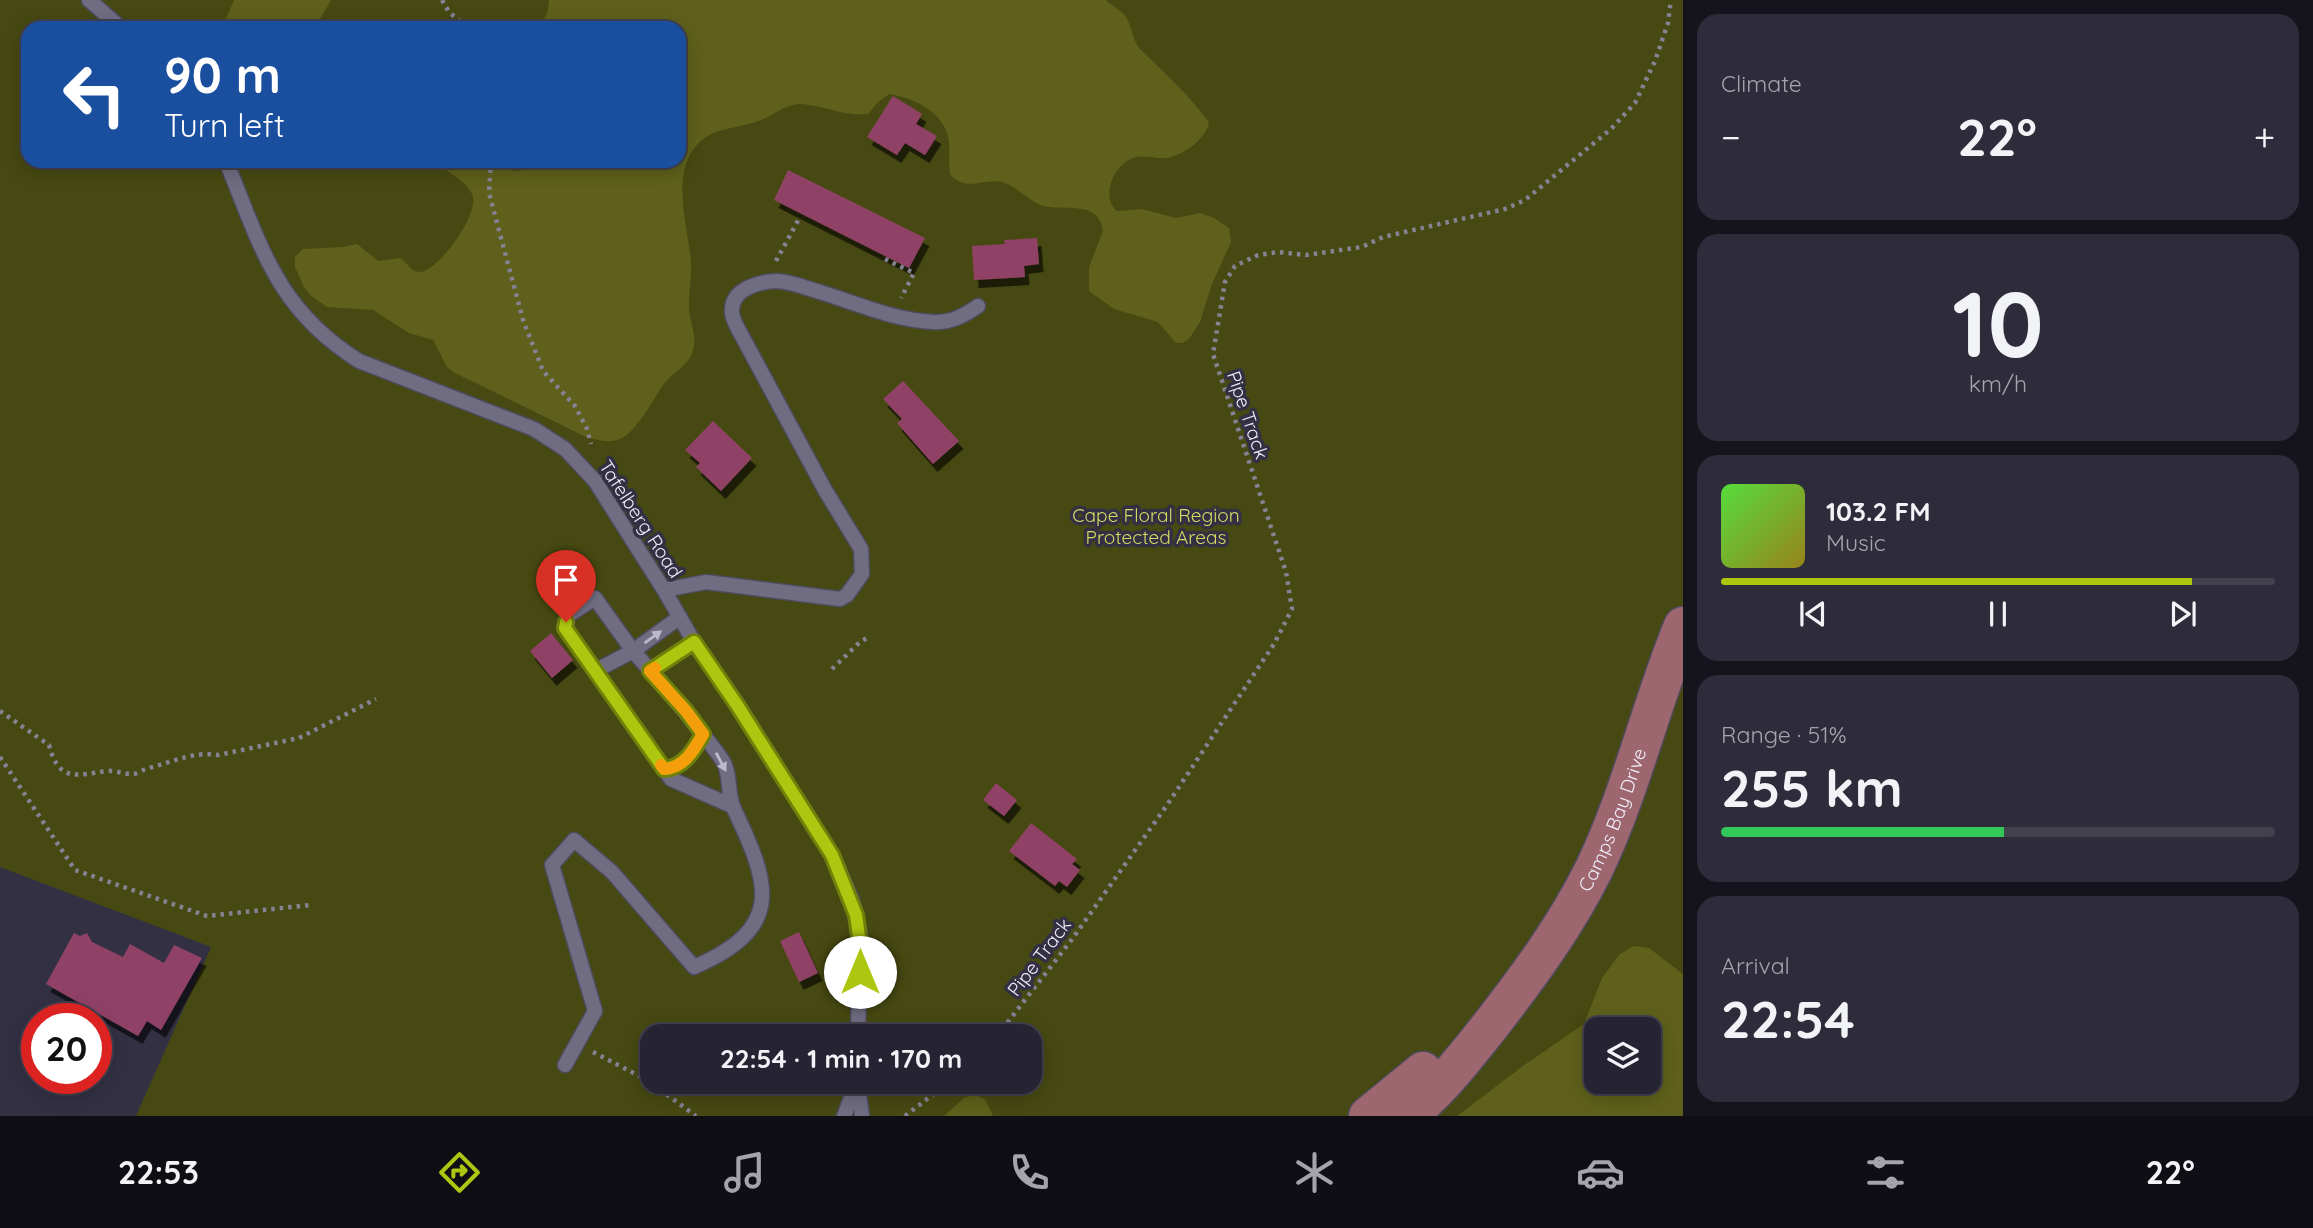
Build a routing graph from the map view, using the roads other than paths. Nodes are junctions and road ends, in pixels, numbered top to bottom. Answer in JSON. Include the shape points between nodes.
{"nodes":[{"id":1,"x":89,"y":0,"type":"edge"},
{"id":2,"x":113,"y":21,"type":"edge"},
{"id":3,"x":229,"y":168,"type":"edge"},
{"id":4,"x":978,"y":306,"type":"dead end"},
{"id":5,"x":664,"y":590,"type":"junction"},
{"id":6,"x":680,"y":617,"type":"junction"},
{"id":7,"x":1683,"y":626,"type":"edge"},
{"id":8,"x":694,"y":642,"type":"junction"},
{"id":9,"x":633,"y":651,"type":"junction"},
{"id":10,"x":595,"y":671,"type":"junction"},
{"id":11,"x":650,"y":671,"type":"junction"},
{"id":12,"x":703,"y":734,"type":"junction"},
{"id":13,"x":664,"y":769,"type":"junction"},
{"id":14,"x":732,"y":806,"type":"junction"},
{"id":15,"x":1511,"y":999,"type":"junction"},
{"id":16,"x":858,"y":1024,"type":"edge"},
{"id":17,"x":565,"y":1065,"type":"dead end"},
{"id":18,"x":852,"y":1094,"type":"edge"},
{"id":19,"x":859,"y":1094,"type":"edge"},
{"id":20,"x":844,"y":1116,"type":"edge"},
{"id":21,"x":862,"y":1116,"type":"edge"},
{"id":22,"x":1368,"y":1116,"type":"edge"},
{"id":23,"x":1407,"y":1116,"type":"edge"}],
"edges":[{"from":1,"to":2,"type":"lane"},
{"from":3,"to":5,"type":"lane","name":"Tafelberg Road","via":[[278,283],[313,327],[359,361],[534,429],[565,449],[595,481]]},
{"from":4,"to":5,"type":"lane","via":[[965,315],[935,323],[779,281],[741,291],[732,310],[736,325],[861,549],[862,574],[840,599],[706,582]]},
{"from":5,"to":6,"type":"lane","name":"Tafelberg Road"},
{"from":6,"to":8,"type":"lane","name":"Tafelberg Road"},
{"from":9,"to":6,"type":"lane","one_way":true},
{"from":7,"to":15,"type":"main road","name":"Camps Bay Drive","via":[[1593,870],[1555,939]]},
{"from":8,"to":11,"type":"lane"},
{"from":8,"to":16,"type":"lane","name":"Tafelberg Road","via":[[832,855],[852,900],[861,951]]},
{"from":9,"to":10,"type":"lane"},
{"from":9,"to":10,"type":"lane","via":[[595,598],[569,615],[565,628]]},
{"from":9,"to":11,"type":"lane"},
{"from":10,"to":13,"type":"lane"},
{"from":11,"to":12,"type":"lane"},
{"from":12,"to":13,"type":"lane","via":[[692,754],[674,769]]},
{"from":12,"to":14,"type":"lane","one_way":true,"via":[[725,765]]},
{"from":13,"to":14,"type":"lane","via":[[671,779]]},
{"from":14,"to":17,"type":"lane","via":[[758,862],[763,901],[757,917],[737,942],[694,967],[612,872],[574,840],[552,865],[595,1010]]},
{"from":15,"to":22,"type":"main road","name":"Camps Bay Drive"},
{"from":15,"to":23,"type":"main road","name":"Camps Bay Drive","via":[[1462,1060]]},
{"from":18,"to":20,"type":"lane"},
{"from":19,"to":21,"type":"lane"}]}
